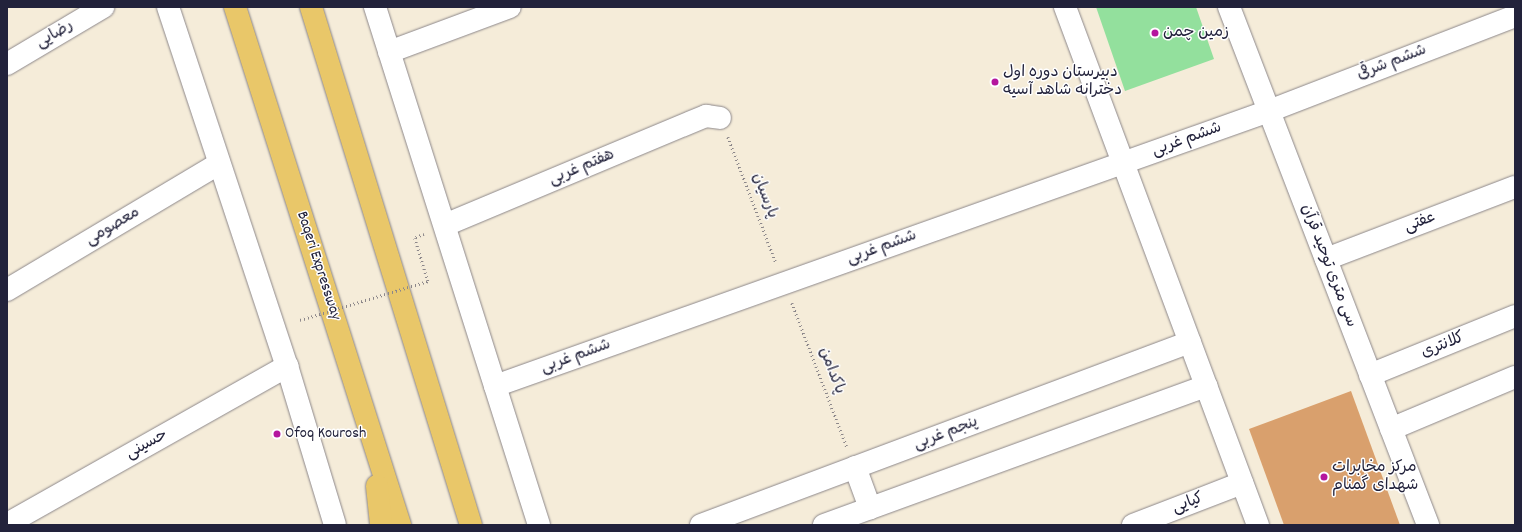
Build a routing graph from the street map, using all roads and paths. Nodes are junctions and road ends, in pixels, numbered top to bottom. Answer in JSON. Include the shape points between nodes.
{"nodes":[{"id":1,"x":103,"y":7,"type":"edge"},
{"id":2,"x":168,"y":7,"type":"edge"},
{"id":3,"x":235,"y":7,"type":"edge"},
{"id":4,"x":311,"y":7,"type":"edge"},
{"id":5,"x":375,"y":7,"type":"edge"},
{"id":6,"x":510,"y":7,"type":"edge"},
{"id":7,"x":1065,"y":7,"type":"edge"},
{"id":8,"x":1229,"y":7,"type":"edge"},
{"id":9,"x":1515,"y":16,"type":"edge"},
{"id":10,"x":389,"y":52,"type":"junction"},
{"id":11,"x":7,"y":64,"type":"edge"},
{"id":12,"x":1268,"y":111,"type":"junction"},
{"id":13,"x":720,"y":118,"type":"joint"},
{"id":14,"x":1123,"y":162,"type":"junction"},
{"id":15,"x":218,"y":164,"type":"junction"},
{"id":16,"x":1515,"y":187,"type":"edge"},
{"id":17,"x":445,"y":225,"type":"junction"},
{"id":18,"x":415,"y":238,"type":"dead end"},
{"id":19,"x":1326,"y":259,"type":"junction"},
{"id":20,"x":784,"y":283,"type":"junction"},
{"id":21,"x":7,"y":290,"type":"edge"},
{"id":22,"x":1515,"y":316,"type":"edge"},
{"id":23,"x":300,"y":320,"type":"dead end"},
{"id":24,"x":1190,"y":342,"type":"junction"},
{"id":25,"x":287,"y":366,"type":"junction"},
{"id":26,"x":1370,"y":375,"type":"junction"},
{"id":27,"x":1515,"y":377,"type":"edge"},
{"id":28,"x":495,"y":386,"type":"junction"},
{"id":29,"x":1206,"y":386,"type":"junction"},
{"id":30,"x":1391,"y":429,"type":"junction"},
{"id":31,"x":373,"y":447,"type":"junction"},
{"id":32,"x":855,"y":468,"type":"junction"},
{"id":33,"x":1242,"y":483,"type":"junction"},
{"id":34,"x":870,"y":508,"type":"junction"},
{"id":35,"x":7,"y":524,"type":"edge"},
{"id":36,"x":335,"y":525,"type":"edge"},
{"id":37,"x":381,"y":525,"type":"edge"},
{"id":38,"x":400,"y":525,"type":"edge"},
{"id":39,"x":471,"y":525,"type":"edge"},
{"id":40,"x":539,"y":525,"type":"edge"},
{"id":41,"x":701,"y":525,"type":"edge"},
{"id":42,"x":824,"y":525,"type":"edge"},
{"id":43,"x":1133,"y":525,"type":"edge"},
{"id":44,"x":1258,"y":525,"type":"edge"},
{"id":45,"x":1428,"y":525,"type":"edge"}],
"edges":[{"from":1,"to":11,"type":"street","name":"رضایی"},
{"from":2,"to":15,"type":"street"},
{"from":3,"to":31,"type":"highway","name":"Baqeri Expressway","via":[[352,373]]},
{"from":4,"to":39,"type":"highway"},
{"from":5,"to":10,"type":"street"},
{"from":6,"to":10,"type":"street"},
{"from":7,"to":14,"type":"street"},
{"from":8,"to":12,"type":"street","name":"سی متری توحید قرآن"},
{"from":9,"to":12,"type":"street","name":"ششم شرقی"},
{"from":10,"to":17,"type":"street"},
{"from":12,"to":14,"type":"street","name":"ششم غربی"},
{"from":12,"to":19,"type":"street","name":"سی متری توحید قرآن"},
{"from":13,"to":17,"type":"street","name":"هفتم غربی","via":[[706,116]]},
{"from":13,"to":20,"type":"path","name":"پارسیان"},
{"from":14,"to":20,"type":"street","name":"ششم غربی"},
{"from":14,"to":24,"type":"street"},
{"from":15,"to":21,"type":"street","name":"معصومی"},
{"from":15,"to":25,"type":"street"},
{"from":16,"to":19,"type":"street","name":"عفتی"},
{"from":17,"to":28,"type":"street"},
{"from":18,"to":23,"type":"path","bridge":true,"via":[[428,281]]},
{"from":19,"to":26,"type":"street","name":"سی متری توحید قرآن"},
{"from":20,"to":28,"type":"street","name":"ششم غربی"},
{"from":20,"to":32,"type":"path","name":"پاکدامن"},
{"from":22,"to":26,"type":"street","name":"کلانتری"},
{"from":24,"to":29,"type":"street"},
{"from":24,"to":32,"type":"street","name":"پنجم غربی"},
{"from":25,"to":35,"type":"street","name":"حسینی"},
{"from":25,"to":36,"type":"street"},
{"from":26,"to":30,"type":"street","name":"سی متری توحید قرآن"},
{"from":27,"to":30,"type":"street"},
{"from":28,"to":40,"type":"street"},
{"from":29,"to":33,"type":"street"},
{"from":29,"to":34,"type":"street"},
{"from":30,"to":45,"type":"street","name":"سی متری توحید قرآن"},
{"from":31,"to":37,"type":"highway"},
{"from":31,"to":38,"type":"highway","name":"Baqeri Expressway"},
{"from":32,"to":34,"type":"street"},
{"from":32,"to":41,"type":"street","name":"پنجم غربی"},
{"from":33,"to":43,"type":"street","name":"کیایی"},
{"from":33,"to":44,"type":"street"},
{"from":34,"to":42,"type":"street"}]}
